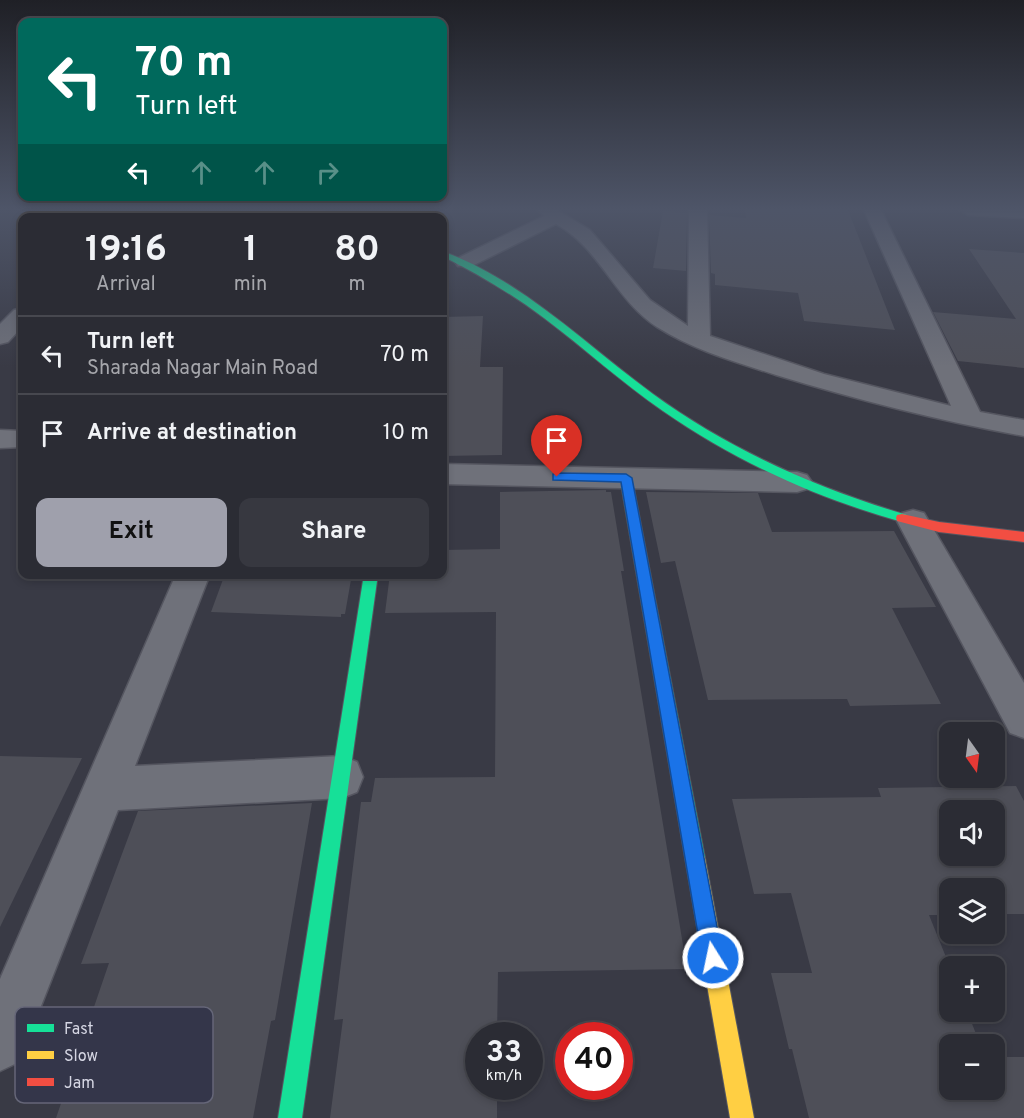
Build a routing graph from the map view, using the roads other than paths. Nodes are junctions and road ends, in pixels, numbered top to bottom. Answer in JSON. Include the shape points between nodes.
{"nodes":[{"id":1,"x":465,"y":262,"type":"edge"},
{"id":2,"x":607,"y":262,"type":"edge"},
{"id":3,"x":698,"y":262,"type":"edge"},
{"id":4,"x":896,"y":262,"type":"edge"},
{"id":5,"x":18,"y":319,"type":"edge"},
{"id":6,"x":0,"y":337,"type":"edge"},
{"id":7,"x":699,"y":339,"type":"junction"},
{"id":8,"x":970,"y":420,"type":"junction"},
{"id":9,"x":1024,"y":428,"type":"edge"},
{"id":10,"x":0,"y":439,"type":"edge"},
{"id":11,"x":18,"y":440,"type":"edge"},
{"id":12,"x":447,"y":474,"type":"edge"},
{"id":13,"x":626,"y":478,"type":"junction"},
{"id":14,"x":797,"y":482,"type":"junction"},
{"id":15,"x":913,"y":521,"type":"junction"},
{"id":16,"x":1024,"y":537,"type":"edge"},
{"id":17,"x":191,"y":579,"type":"edge"},
{"id":18,"x":370,"y":579,"type":"edge"},
{"id":19,"x":1024,"y":720,"type":"edge"},
{"id":20,"x":342,"y":777,"type":"junction"},
{"id":21,"x":106,"y":789,"type":"junction"},
{"id":22,"x":15,"y":1007,"type":"edge"},
{"id":23,"x":15,"y":1007,"type":"edge"},
{"id":24,"x":0,"y":1043,"type":"edge"},
{"id":25,"x":290,"y":1118,"type":"edge"},
{"id":26,"x":741,"y":1118,"type":"edge"}],
"edges":[{"from":1,"to":14,"type":"street","via":[[549,315],[664,407],[716,441]]},
{"from":2,"to":7,"type":"street","via":[[632,295],[654,314]]},
{"from":3,"to":7,"type":"street"},
{"from":4,"to":8,"type":"street"},
{"from":5,"to":6,"type":"street"},
{"from":7,"to":8,"type":"street","via":[[872,397]]},
{"from":8,"to":9,"type":"street"},
{"from":10,"to":11,"type":"street"},
{"from":12,"to":13,"type":"street"},
{"from":13,"to":14,"type":"street"},
{"from":13,"to":26,"type":"street"},
{"from":14,"to":15,"type":"street"},
{"from":15,"to":16,"type":"street"},
{"from":15,"to":19,"type":"street"},
{"from":17,"to":21,"type":"street"},
{"from":18,"to":20,"type":"street"},
{"from":20,"to":21,"type":"street"},
{"from":20,"to":25,"type":"street"},
{"from":21,"to":22,"type":"street"},
{"from":23,"to":24,"type":"street"}]}
